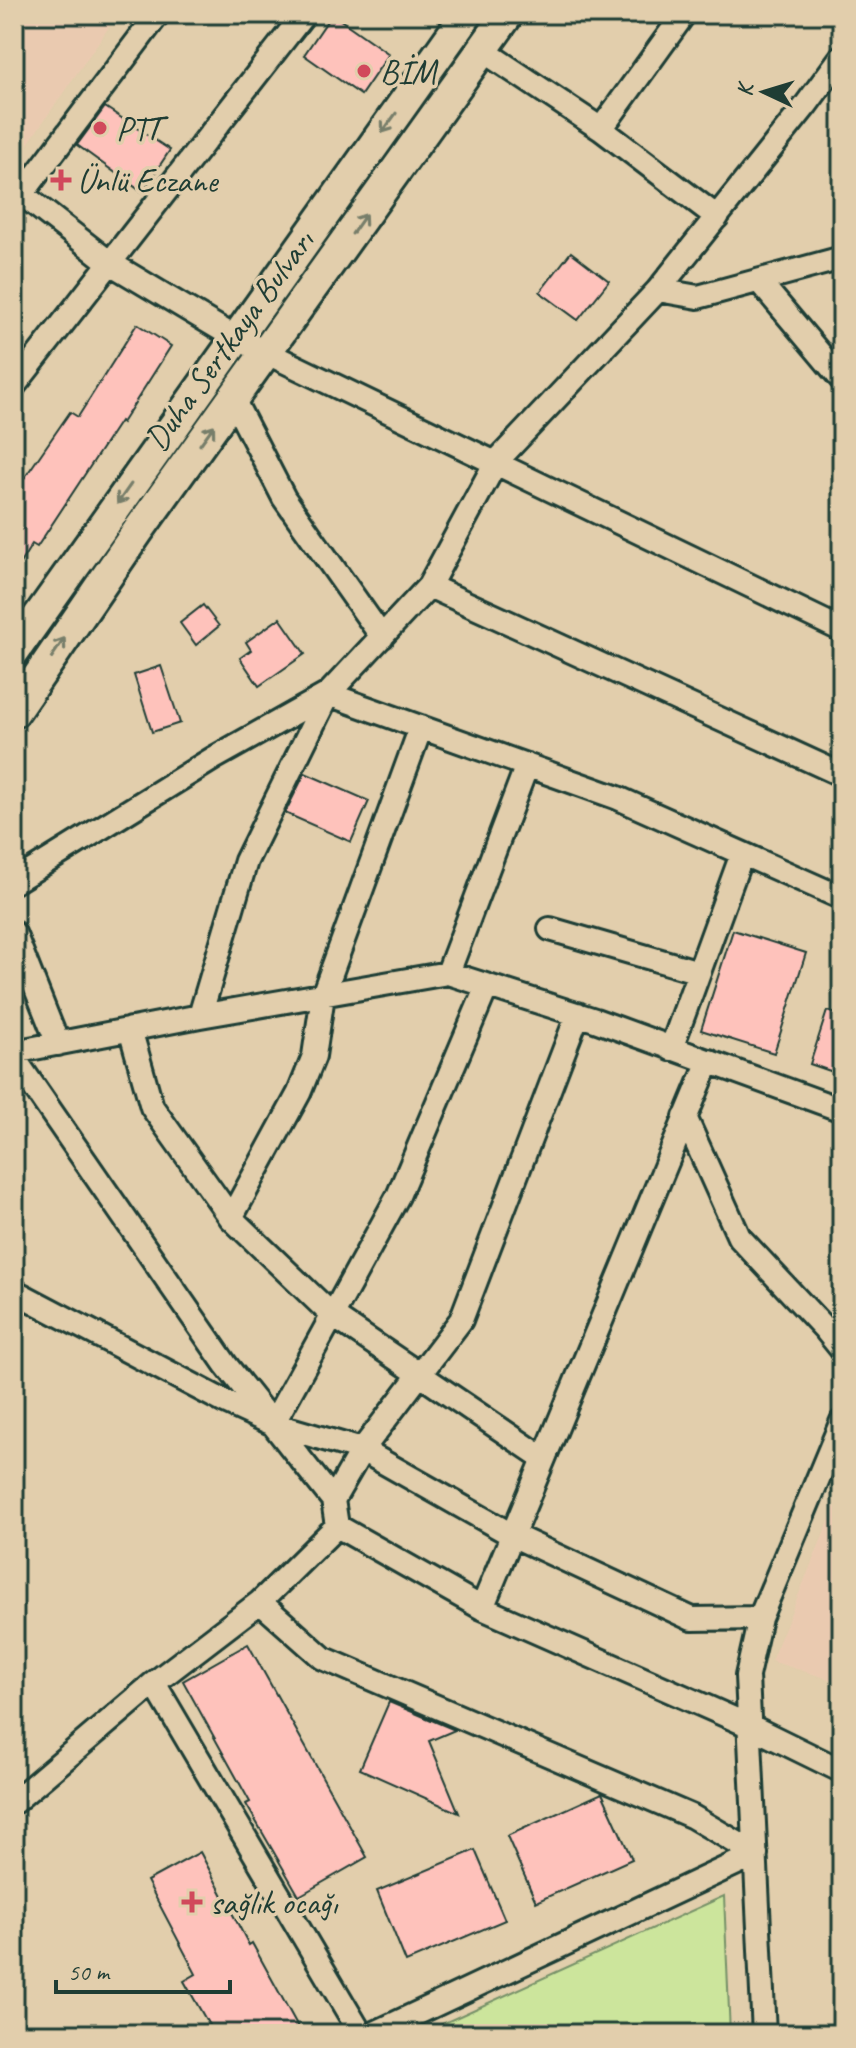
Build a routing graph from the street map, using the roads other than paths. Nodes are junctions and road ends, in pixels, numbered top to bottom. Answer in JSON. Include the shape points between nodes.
{"nodes":[{"id":1,"x":304,"y":14,"type":"edge"},
{"id":2,"x":467,"y":14,"type":"edge"},
{"id":3,"x":508,"y":14,"type":"edge"},
{"id":4,"x":684,"y":14,"type":"edge"},
{"id":5,"x":151,"y":17,"type":"edge"},
{"id":6,"x":482,"y":50,"type":"junction"},
{"id":7,"x":842,"y":56,"type":"edge"},
{"id":8,"x":601,"y":129,"type":"junction"},
{"id":9,"x":18,"y":191,"type":"edge"},
{"id":10,"x":717,"y":217,"type":"junction"},
{"id":11,"x":842,"y":258,"type":"edge"},
{"id":12,"x":110,"y":263,"type":"junction"},
{"id":13,"x":759,"y":281,"type":"junction"},
{"id":14,"x":658,"y":290,"type":"junction"},
{"id":15,"x":234,"y":337,"type":"junction"},
{"id":16,"x":266,"y":353,"type":"junction"},
{"id":17,"x":842,"y":380,"type":"edge"},
{"id":18,"x":14,"y":386,"type":"edge"},
{"id":19,"x":233,"y":399,"type":"junction"},
{"id":20,"x":496,"y":462,"type":"junction"},
{"id":21,"x":429,"y":586,"type":"junction"},
{"id":22,"x":841,"y":628,"type":"edge"},
{"id":23,"x":382,"y":637,"type":"junction"},
{"id":24,"x":14,"y":651,"type":"edge"},
{"id":25,"x":328,"y":694,"type":"junction"},
{"id":26,"x":14,"y":712,"type":"edge"},
{"id":27,"x":421,"y":727,"type":"junction"},
{"id":28,"x":527,"y":765,"type":"junction"},
{"id":29,"x":842,"y":775,"type":"edge"},
{"id":30,"x":742,"y":854,"type":"junction"},
{"id":31,"x":14,"y":882,"type":"edge"},
{"id":32,"x":842,"y":898,"type":"edge"},
{"id":33,"x":550,"y":929,"type":"dead end"},
{"id":34,"x":14,"y":933,"type":"edge"},
{"id":35,"x":699,"y":972,"type":"junction"},
{"id":36,"x":448,"y":973,"type":"junction"},
{"id":37,"x":487,"y":986,"type":"junction"},
{"id":38,"x":323,"y":995,"type":"junction"},
{"id":39,"x":578,"y":1014,"type":"junction"},
{"id":40,"x":200,"y":1016,"type":"junction"},
{"id":41,"x":130,"y":1029,"type":"junction"},
{"id":42,"x":58,"y":1044,"type":"junction"},
{"id":43,"x":671,"y":1049,"type":"junction"},
{"id":44,"x":14,"y":1055,"type":"edge"},
{"id":45,"x":709,"y":1061,"type":"junction"},
{"id":46,"x":842,"y":1110,"type":"edge"},
{"id":47,"x":685,"y":1117,"type":"junction"},
{"id":48,"x":231,"y":1218,"type":"junction"},
{"id":49,"x":14,"y":1291,"type":"edge"},
{"id":50,"x":332,"y":1315,"type":"junction"},
{"id":51,"x":842,"y":1350,"type":"edge"},
{"id":52,"x":418,"y":1376,"type":"junction"},
{"id":53,"x":842,"y":1421,"type":"edge"},
{"id":54,"x":273,"y":1424,"type":"junction"},
{"id":55,"x":362,"y":1450,"type":"junction"},
{"id":56,"x":543,"y":1458,"type":"junction"},
{"id":57,"x":333,"y":1500,"type":"junction"},
{"id":58,"x":337,"y":1526,"type":"junction"},
{"id":59,"x":512,"y":1535,"type":"junction"},
{"id":60,"x":260,"y":1602,"type":"junction"},
{"id":61,"x":482,"y":1608,"type":"junction"},
{"id":62,"x":760,"y":1618,"type":"junction"},
{"id":63,"x":154,"y":1683,"type":"junction"},
{"id":64,"x":750,"y":1726,"type":"junction"},
{"id":65,"x":842,"y":1771,"type":"edge"},
{"id":66,"x":14,"y":1802,"type":"edge"},
{"id":67,"x":756,"y":1854,"type":"junction"},
{"id":68,"x":361,"y":2034,"type":"edge"},
{"id":69,"x":373,"y":2034,"type":"edge"},
{"id":70,"x":764,"y":2034,"type":"edge"}],
"edges":[{"from":1,"to":12,"type":"street"},
{"from":2,"to":15,"type":"main road","name":"Duha Sertkaya Bulvarı","one_way":true},
{"from":3,"to":6,"type":"main road","name":"Duha Sertkaya Bulvarı"},
{"from":4,"to":8,"type":"street"},
{"from":5,"to":9,"type":"street"},
{"from":6,"to":8,"type":"street"},
{"from":16,"to":6,"type":"main road","name":"Duha Sertkaya Bulvarı","one_way":true},
{"from":7,"to":10,"type":"street"},
{"from":8,"to":10,"type":"street"},
{"from":9,"to":12,"type":"street"},
{"from":10,"to":14,"type":"street"},
{"from":11,"to":13,"type":"street"},
{"from":12,"to":15,"type":"street"},
{"from":12,"to":18,"type":"street"},
{"from":13,"to":14,"type":"street","via":[[698,297]]},
{"from":13,"to":17,"type":"street"},
{"from":14,"to":20,"type":"street"},
{"from":15,"to":16,"type":"street"},
{"from":15,"to":24,"type":"main road","name":"Duha Sertkaya Bulvarı","one_way":true},
{"from":16,"to":19,"type":"main road","name":"Duha Sertkaya Bulvarı"},
{"from":16,"to":20,"type":"street"},
{"from":19,"to":23,"type":"street","via":[[284,498]]},
{"from":26,"to":19,"type":"main road","name":"Duha Sertkaya Bulvarı","one_way":true},
{"from":20,"to":21,"type":"street"},
{"from":20,"to":22,"type":"street"},
{"from":21,"to":23,"type":"street"},
{"from":21,"to":29,"type":"street"},
{"from":23,"to":25,"type":"street"},
{"from":25,"to":27,"type":"street"},
{"from":25,"to":31,"type":"street"},
{"from":25,"to":40,"type":"street","via":[[246,861]]},
{"from":27,"to":28,"type":"street"},
{"from":27,"to":38,"type":"street"},
{"from":28,"to":30,"type":"street","via":[[618,798]]},
{"from":28,"to":36,"type":"street"},
{"from":30,"to":32,"type":"street"},
{"from":30,"to":35,"type":"street"},
{"from":33,"to":35,"type":"street"},
{"from":34,"to":42,"type":"street"},
{"from":35,"to":43,"type":"street"},
{"from":36,"to":37,"type":"street"},
{"from":36,"to":38,"type":"street"},
{"from":37,"to":39,"type":"street"},
{"from":37,"to":50,"type":"street","via":[[398,1196]]},
{"from":38,"to":40,"type":"street"},
{"from":38,"to":48,"type":"street","via":[[314,1056],[299,1093]]},
{"from":39,"to":43,"type":"street"},
{"from":39,"to":52,"type":"street","via":[[461,1320]]},
{"from":40,"to":41,"type":"street"},
{"from":41,"to":42,"type":"street"},
{"from":41,"to":48,"type":"street","via":[[152,1107]]},
{"from":42,"to":44,"type":"street"},
{"from":43,"to":45,"type":"street"},
{"from":44,"to":54,"type":"street","via":[[226,1365]]},
{"from":45,"to":46,"type":"street"},
{"from":45,"to":47,"type":"street"},
{"from":47,"to":51,"type":"street","via":[[739,1237]]},
{"from":47,"to":56,"type":"street"},
{"from":48,"to":50,"type":"street"},
{"from":49,"to":54,"type":"street"},
{"from":50,"to":52,"type":"street"},
{"from":50,"to":54,"type":"street"},
{"from":52,"to":55,"type":"street"},
{"from":52,"to":56,"type":"street"},
{"from":53,"to":62,"type":"street"},
{"from":54,"to":55,"type":"street"},
{"from":54,"to":57,"type":"street"},
{"from":55,"to":57,"type":"street"},
{"from":55,"to":59,"type":"street"},
{"from":56,"to":59,"type":"street"},
{"from":57,"to":58,"type":"street"},
{"from":58,"to":60,"type":"street"},
{"from":58,"to":61,"type":"street"},
{"from":59,"to":61,"type":"street"},
{"from":59,"to":62,"type":"street","via":[[692,1619]]},
{"from":60,"to":63,"type":"street"},
{"from":60,"to":67,"type":"street","via":[[323,1658],[693,1817]]},
{"from":61,"to":64,"type":"street"},
{"from":62,"to":64,"type":"street","via":[[747,1676]]},
{"from":63,"to":66,"type":"street"},
{"from":63,"to":68,"type":"street"},
{"from":64,"to":65,"type":"street"},
{"from":64,"to":67,"type":"street"},
{"from":67,"to":69,"type":"street"},
{"from":67,"to":70,"type":"street"}]}
